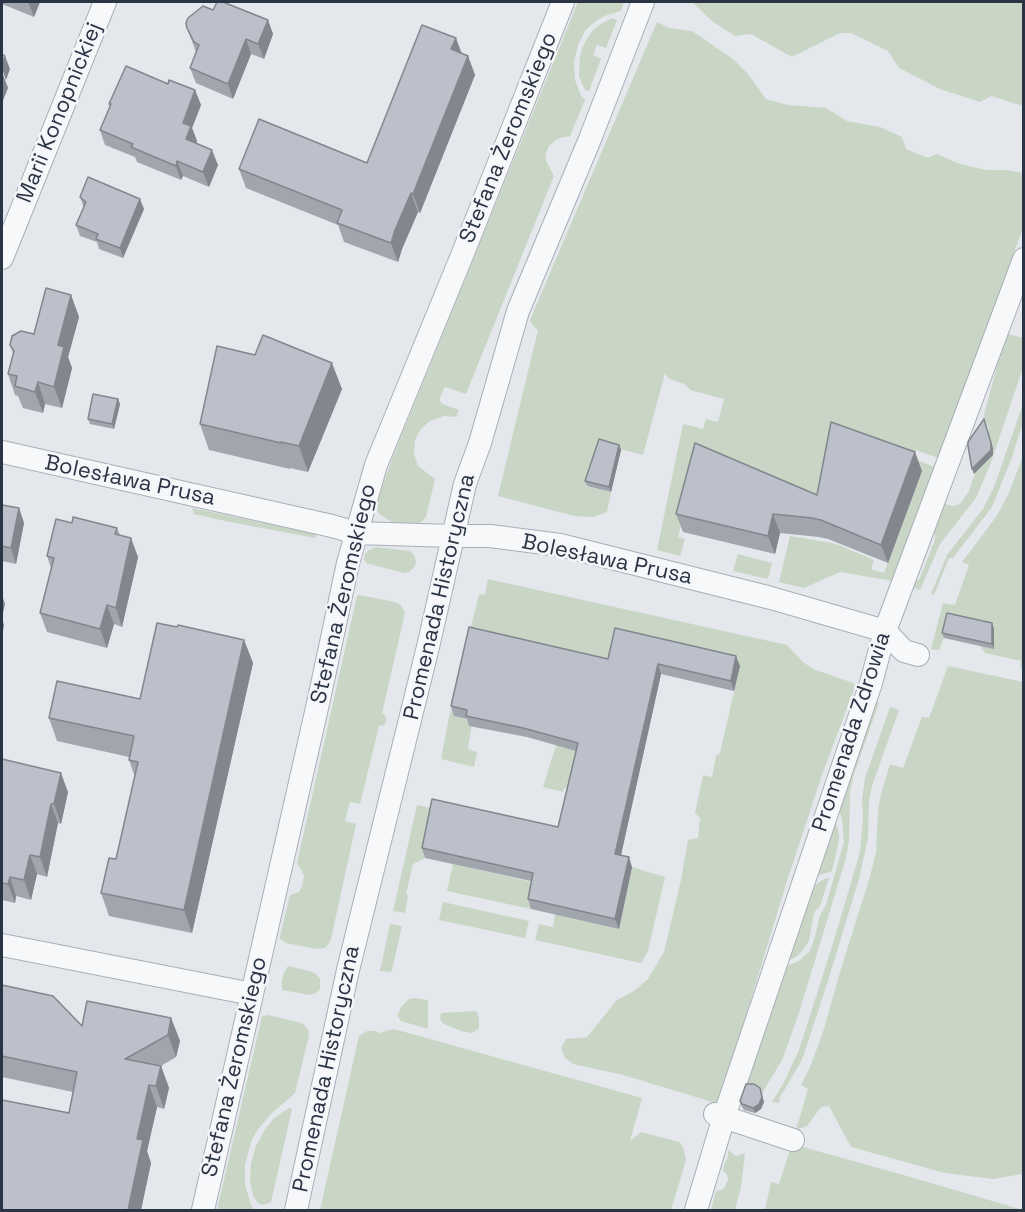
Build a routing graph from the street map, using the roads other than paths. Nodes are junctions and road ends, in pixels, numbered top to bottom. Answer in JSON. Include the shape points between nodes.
{"nodes":[{"id":1,"x":105,"y":2,"type":"edge"},
{"id":2,"x":564,"y":2,"type":"edge"},
{"id":3,"x":643,"y":2,"type":"edge"},
{"id":4,"x":2,"y":258,"type":"edge"},
{"id":5,"x":1023,"y":259,"type":"edge"},
{"id":6,"x":2,"y":452,"type":"edge"},
{"id":7,"x":356,"y":533,"type":"junction"},
{"id":8,"x":453,"y":536,"type":"junction"},
{"id":9,"x":885,"y":631,"type":"junction"},
{"id":10,"x":918,"y":655,"type":"dead end"},
{"id":11,"x":2,"y":945,"type":"edge"},
{"id":12,"x":252,"y":994,"type":"junction"},
{"id":13,"x":719,"y":1116,"type":"junction"},
{"id":14,"x":793,"y":1140,"type":"dead end"},
{"id":15,"x":203,"y":1210,"type":"edge"},
{"id":16,"x":296,"y":1210,"type":"edge"},
{"id":17,"x":696,"y":1210,"type":"edge"}],
"edges":[{"from":1,"to":4,"type":"street","name":"Marii Konopnickiej"},
{"from":2,"to":7,"type":"street","name":"Stefana Żeromskiego","via":[[376,465]]},
{"from":3,"to":8,"type":"street","name":"Promenada Historyczna","via":[[518,311]]},
{"from":5,"to":9,"type":"street","name":"Promenada Zdrowia"},
{"from":6,"to":7,"type":"street","name":"Bolesława Prusa"},
{"from":7,"to":8,"type":"street","name":"Bolesława Prusa"},
{"from":7,"to":12,"type":"street","name":"Stefana Żeromskiego"},
{"from":8,"to":9,"type":"street","name":"Bolesława Prusa","via":[[490,536],[560,545]]},
{"from":8,"to":16,"type":"street","name":"Promenada Historyczna","via":[[348,970]]},
{"from":9,"to":10,"type":"street","name":"Bolesława Prusa","via":[[904,651]]},
{"from":9,"to":13,"type":"street","name":"Promenada Zdrowia","via":[[871,683]]},
{"from":11,"to":12,"type":"street"},
{"from":12,"to":15,"type":"street","name":"Stefana Żeromskiego"},
{"from":13,"to":14,"type":"street"},
{"from":13,"to":17,"type":"street","name":"Promenada Zdrowia"}]}
